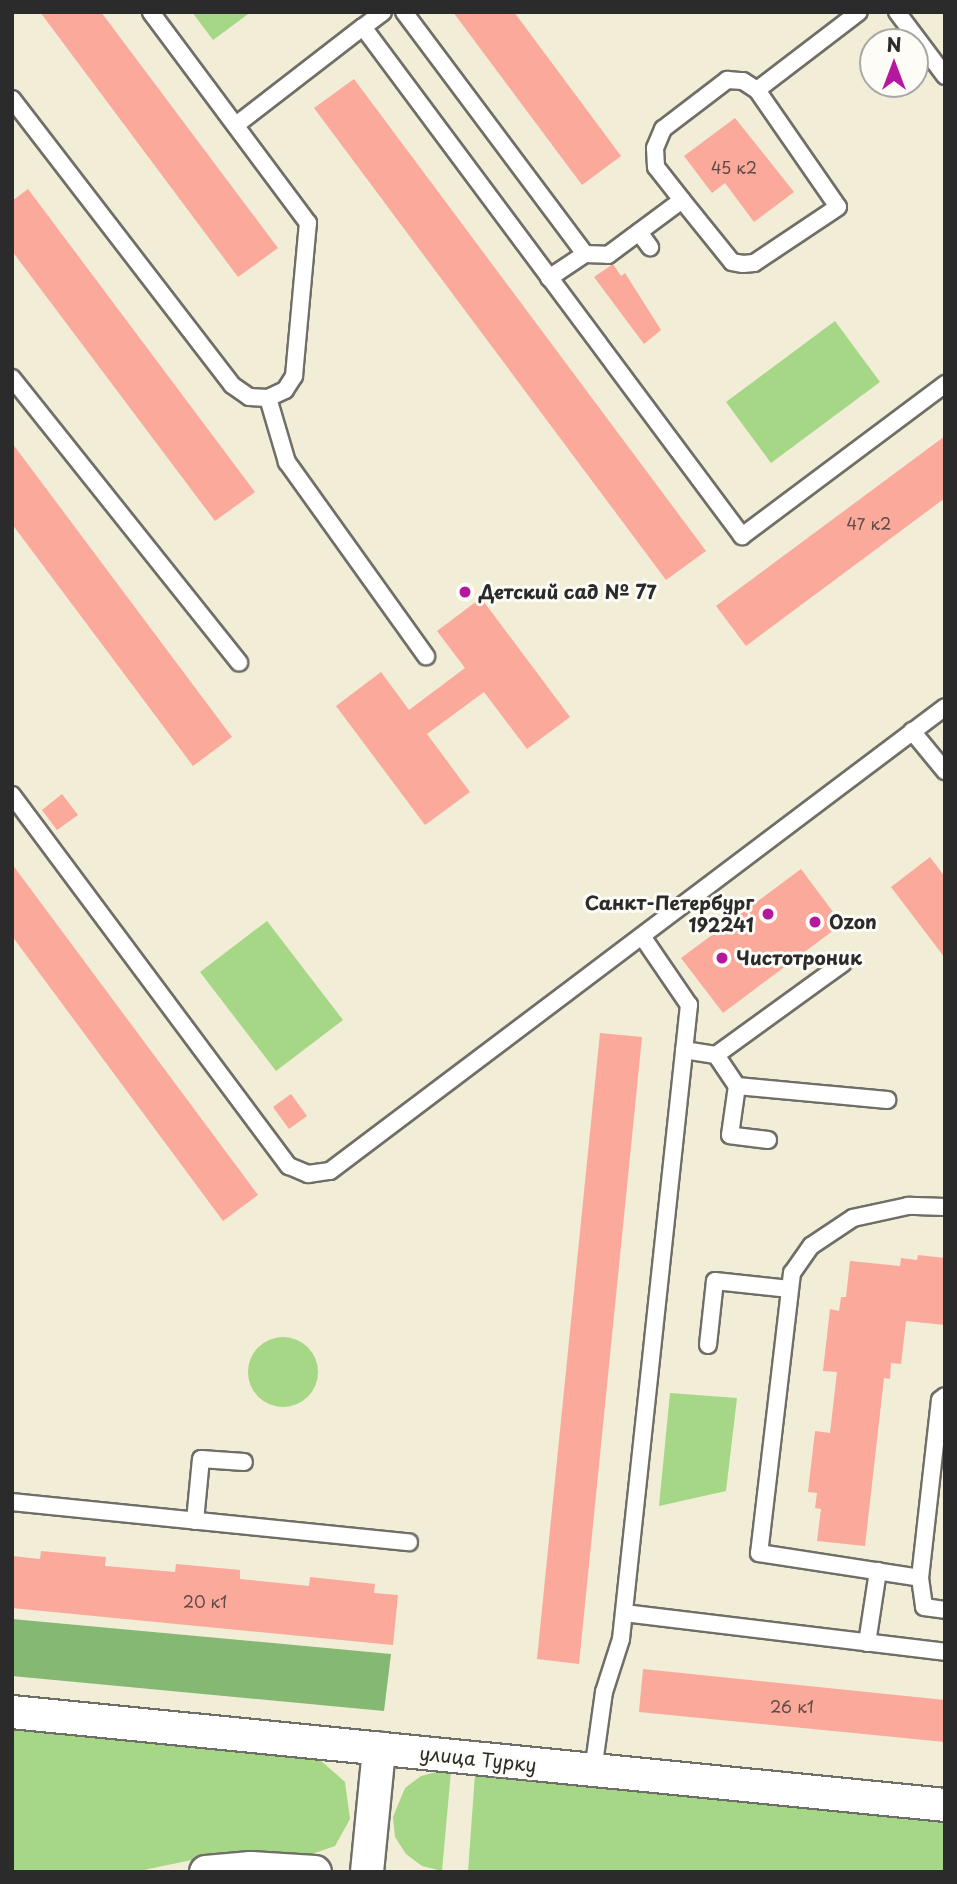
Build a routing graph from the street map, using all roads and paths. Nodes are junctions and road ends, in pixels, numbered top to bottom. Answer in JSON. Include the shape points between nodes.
{"nodes":[{"id":1,"x":151,"y":12,"type":"edge"},
{"id":2,"x":383,"y":12,"type":"edge"},
{"id":3,"x":404,"y":12,"type":"edge"},
{"id":4,"x":859,"y":12,"type":"edge"},
{"id":5,"x":897,"y":12,"type":"edge"},
{"id":6,"x":363,"y":27,"type":"junction"},
{"id":7,"x":945,"y":76,"type":"edge"},
{"id":8,"x":757,"y":90,"type":"junction"},
{"id":9,"x":12,"y":99,"type":"edge"},
{"id":10,"x":236,"y":125,"type":"junction"},
{"id":11,"x":682,"y":200,"type":"junction"},
{"id":12,"x":639,"y":232,"type":"junction"},
{"id":13,"x":650,"y":247,"type":"dead end"},
{"id":14,"x":585,"y":254,"type":"junction"},
{"id":15,"x":549,"y":278,"type":"junction"},
{"id":16,"x":12,"y":378,"type":"edge"},
{"id":17,"x":945,"y":384,"type":"edge"},
{"id":18,"x":268,"y":398,"type":"junction"},
{"id":19,"x":426,"y":656,"type":"dead end"},
{"id":20,"x":239,"y":662,"type":"dead end"},
{"id":21,"x":945,"y":707,"type":"edge"},
{"id":22,"x":912,"y":731,"type":"junction"},
{"id":23,"x":945,"y":771,"type":"edge"},
{"id":24,"x":12,"y":795,"type":"edge"},
{"id":25,"x":642,"y":936,"type":"junction"},
{"id":26,"x":843,"y":963,"type":"dead end"},
{"id":27,"x":684,"y":1050,"type":"junction"},
{"id":28,"x":716,"y":1055,"type":"junction"},
{"id":29,"x":737,"y":1086,"type":"junction"},
{"id":30,"x":887,"y":1100,"type":"dead end"},
{"id":31,"x":768,"y":1140,"type":"dead end"},
{"id":32,"x":945,"y":1207,"type":"edge"},
{"id":33,"x":790,"y":1289,"type":"junction"},
{"id":34,"x":708,"y":1345,"type":"dead end"},
{"id":35,"x":945,"y":1396,"type":"edge"},
{"id":36,"x":244,"y":1462,"type":"dead end"},
{"id":37,"x":12,"y":1502,"type":"edge"},
{"id":38,"x":195,"y":1521,"type":"junction"},
{"id":39,"x":410,"y":1542,"type":"dead end"},
{"id":40,"x":878,"y":1571,"type":"junction"},
{"id":41,"x":920,"y":1578,"type":"junction"},
{"id":42,"x":945,"y":1610,"type":"edge"},
{"id":43,"x":624,"y":1612,"type":"junction"},
{"id":44,"x":867,"y":1643,"type":"junction"},
{"id":45,"x":945,"y":1652,"type":"edge"},
{"id":46,"x":12,"y":1712,"type":"edge"},
{"id":47,"x":379,"y":1749,"type":"junction"},
{"id":48,"x":593,"y":1770,"type":"junction"},
{"id":49,"x":945,"y":1805,"type":"edge"},
{"id":50,"x":206,"y":1872,"type":"edge"},
{"id":51,"x":315,"y":1872,"type":"edge"},
{"id":52,"x":367,"y":1872,"type":"edge"}],
"edges":[{"from":1,"to":10,"type":"lane"},
{"from":2,"to":6,"type":"lane"},
{"from":3,"to":14,"type":"lane"},
{"from":4,"to":8,"type":"lane"},
{"from":5,"to":7,"type":"lane"},
{"from":6,"to":10,"type":"lane"},
{"from":6,"to":15,"type":"lane"},
{"from":8,"to":11,"type":"lane","via":[[743,81],[727,80],[663,129],[654,148],[656,167]]},
{"from":8,"to":11,"type":"lane","via":[[838,206],[754,263],[743,264],[732,262]]},
{"from":9,"to":18,"type":"lane","via":[[232,385],[249,397]]},
{"from":10,"to":18,"type":"lane","via":[[308,223],[294,376],[285,390]]},
{"from":11,"to":12,"type":"lane"},
{"from":12,"to":13,"type":"lane"},
{"from":12,"to":14,"type":"lane","via":[[608,255]]},
{"from":14,"to":15,"type":"lane"},
{"from":15,"to":17,"type":"lane","via":[[742,536]]},
{"from":16,"to":20,"type":"lane"},
{"from":18,"to":19,"type":"lane","via":[[286,462]]},
{"from":21,"to":22,"type":"lane"},
{"from":22,"to":23,"type":"lane"},
{"from":22,"to":25,"type":"lane"},
{"from":24,"to":25,"type":"lane","via":[[289,1166],[308,1174],[330,1171]]},
{"from":25,"to":27,"type":"lane","via":[[689,1005]]},
{"from":26,"to":28,"type":"lane"},
{"from":27,"to":28,"type":"lane"},
{"from":27,"to":43,"type":"lane"},
{"from":28,"to":29,"type":"lane"},
{"from":29,"to":30,"type":"lane"},
{"from":29,"to":31,"type":"lane","via":[[730,1135]]},
{"from":32,"to":33,"type":"lane","via":[[908,1206],[853,1218],[811,1246],[792,1273]]},
{"from":33,"to":34,"type":"lane","via":[[715,1281]]},
{"from":33,"to":40,"type":"lane","via":[[759,1553]]},
{"from":35,"to":41,"type":"lane","via":[[940,1400]]},
{"from":36,"to":38,"type":"lane","via":[[201,1460]]},
{"from":37,"to":38,"type":"lane"},
{"from":38,"to":39,"type":"lane"},
{"from":40,"to":41,"type":"lane"},
{"from":40,"to":44,"type":"lane"},
{"from":41,"to":42,"type":"lane","via":[[924,1607]]},
{"from":43,"to":44,"type":"lane"},
{"from":43,"to":48,"type":"lane","via":[[621,1639],[604,1692]]},
{"from":44,"to":45,"type":"lane"},
{"from":46,"to":47,"type":"street","name":"улица Турку"},
{"from":47,"to":48,"type":"street","name":"улица Турку"},
{"from":47,"to":52,"type":"street"},
{"from":48,"to":49,"type":"street","name":"улица Турку"},
{"from":50,"to":51,"type":"street","via":[[251,1868]]}]}
